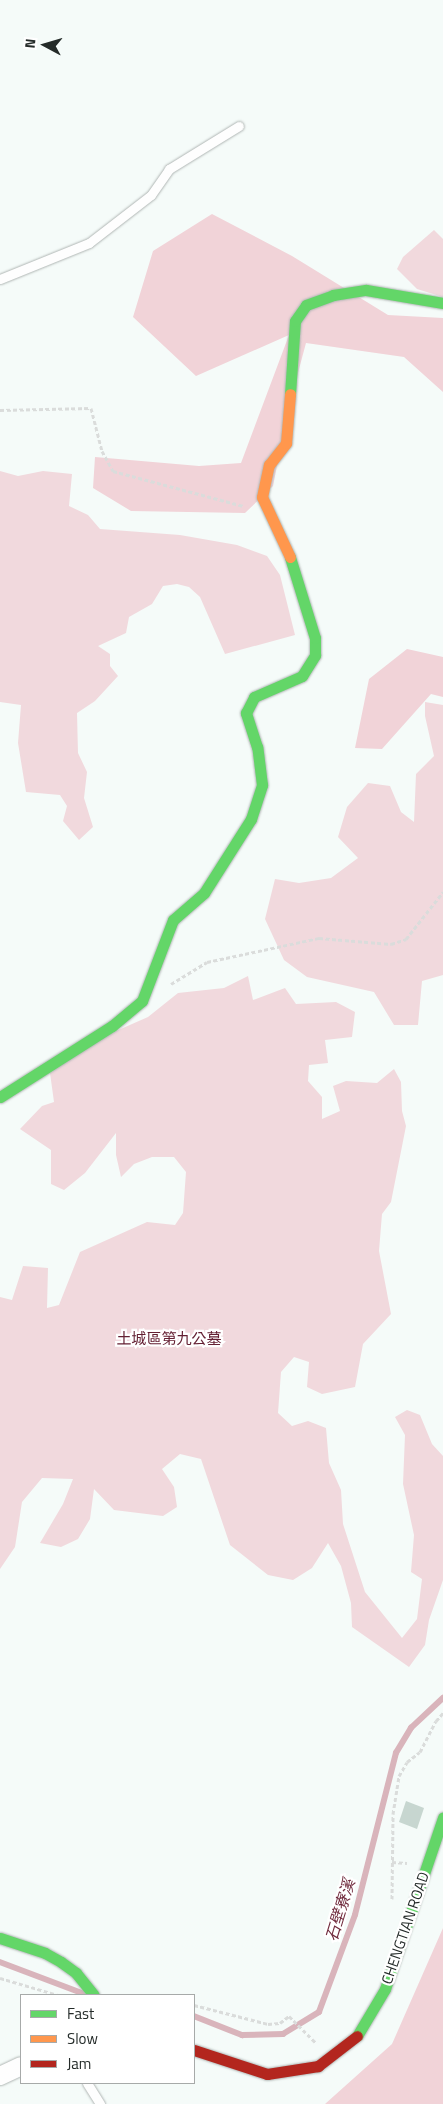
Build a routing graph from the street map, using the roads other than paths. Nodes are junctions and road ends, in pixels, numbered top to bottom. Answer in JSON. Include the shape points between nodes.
{"nodes":[{"id":1,"x":239,"y":126,"type":"dead end"},
{"id":2,"x":0,"y":279,"type":"edge"},
{"id":3,"x":443,"y":303,"type":"edge"},
{"id":4,"x":0,"y":1098,"type":"edge"},
{"id":5,"x":443,"y":1818,"type":"edge"},
{"id":6,"x":0,"y":1938,"type":"edge"},
{"id":7,"x":93,"y":1994,"type":"edge"},
{"id":8,"x":195,"y":2050,"type":"edge"},
{"id":9,"x":20,"y":2066,"type":"edge"},
{"id":10,"x":0,"y":2076,"type":"edge"},
{"id":11,"x":88,"y":2084,"type":"edge"},
{"id":12,"x":100,"y":2104,"type":"edge"}],
"edges":[{"from":1,"to":2,"type":"lane","via":[[169,169],[151,196],[89,243]]},
{"from":3,"to":4,"type":"street","via":[[394,292],[366,290],[333,295],[306,305],[295,321],[286,443],[268,465],[262,497],[293,565],[314,638],[315,655],[302,676],[254,697],[246,714],[256,747],[262,785],[250,819],[204,893],[173,920],[142,1000],[112,1026]]},
{"from":5,"to":8,"type":"street","name":"CHENGTIAN ROAD","via":[[385,1989],[356,2036],[318,2066],[267,2074]]},
{"from":6,"to":7,"type":"street","via":[[45,1953],[76,1973]]},
{"from":9,"to":10,"type":"street"},
{"from":11,"to":12,"type":"lane"}]}
